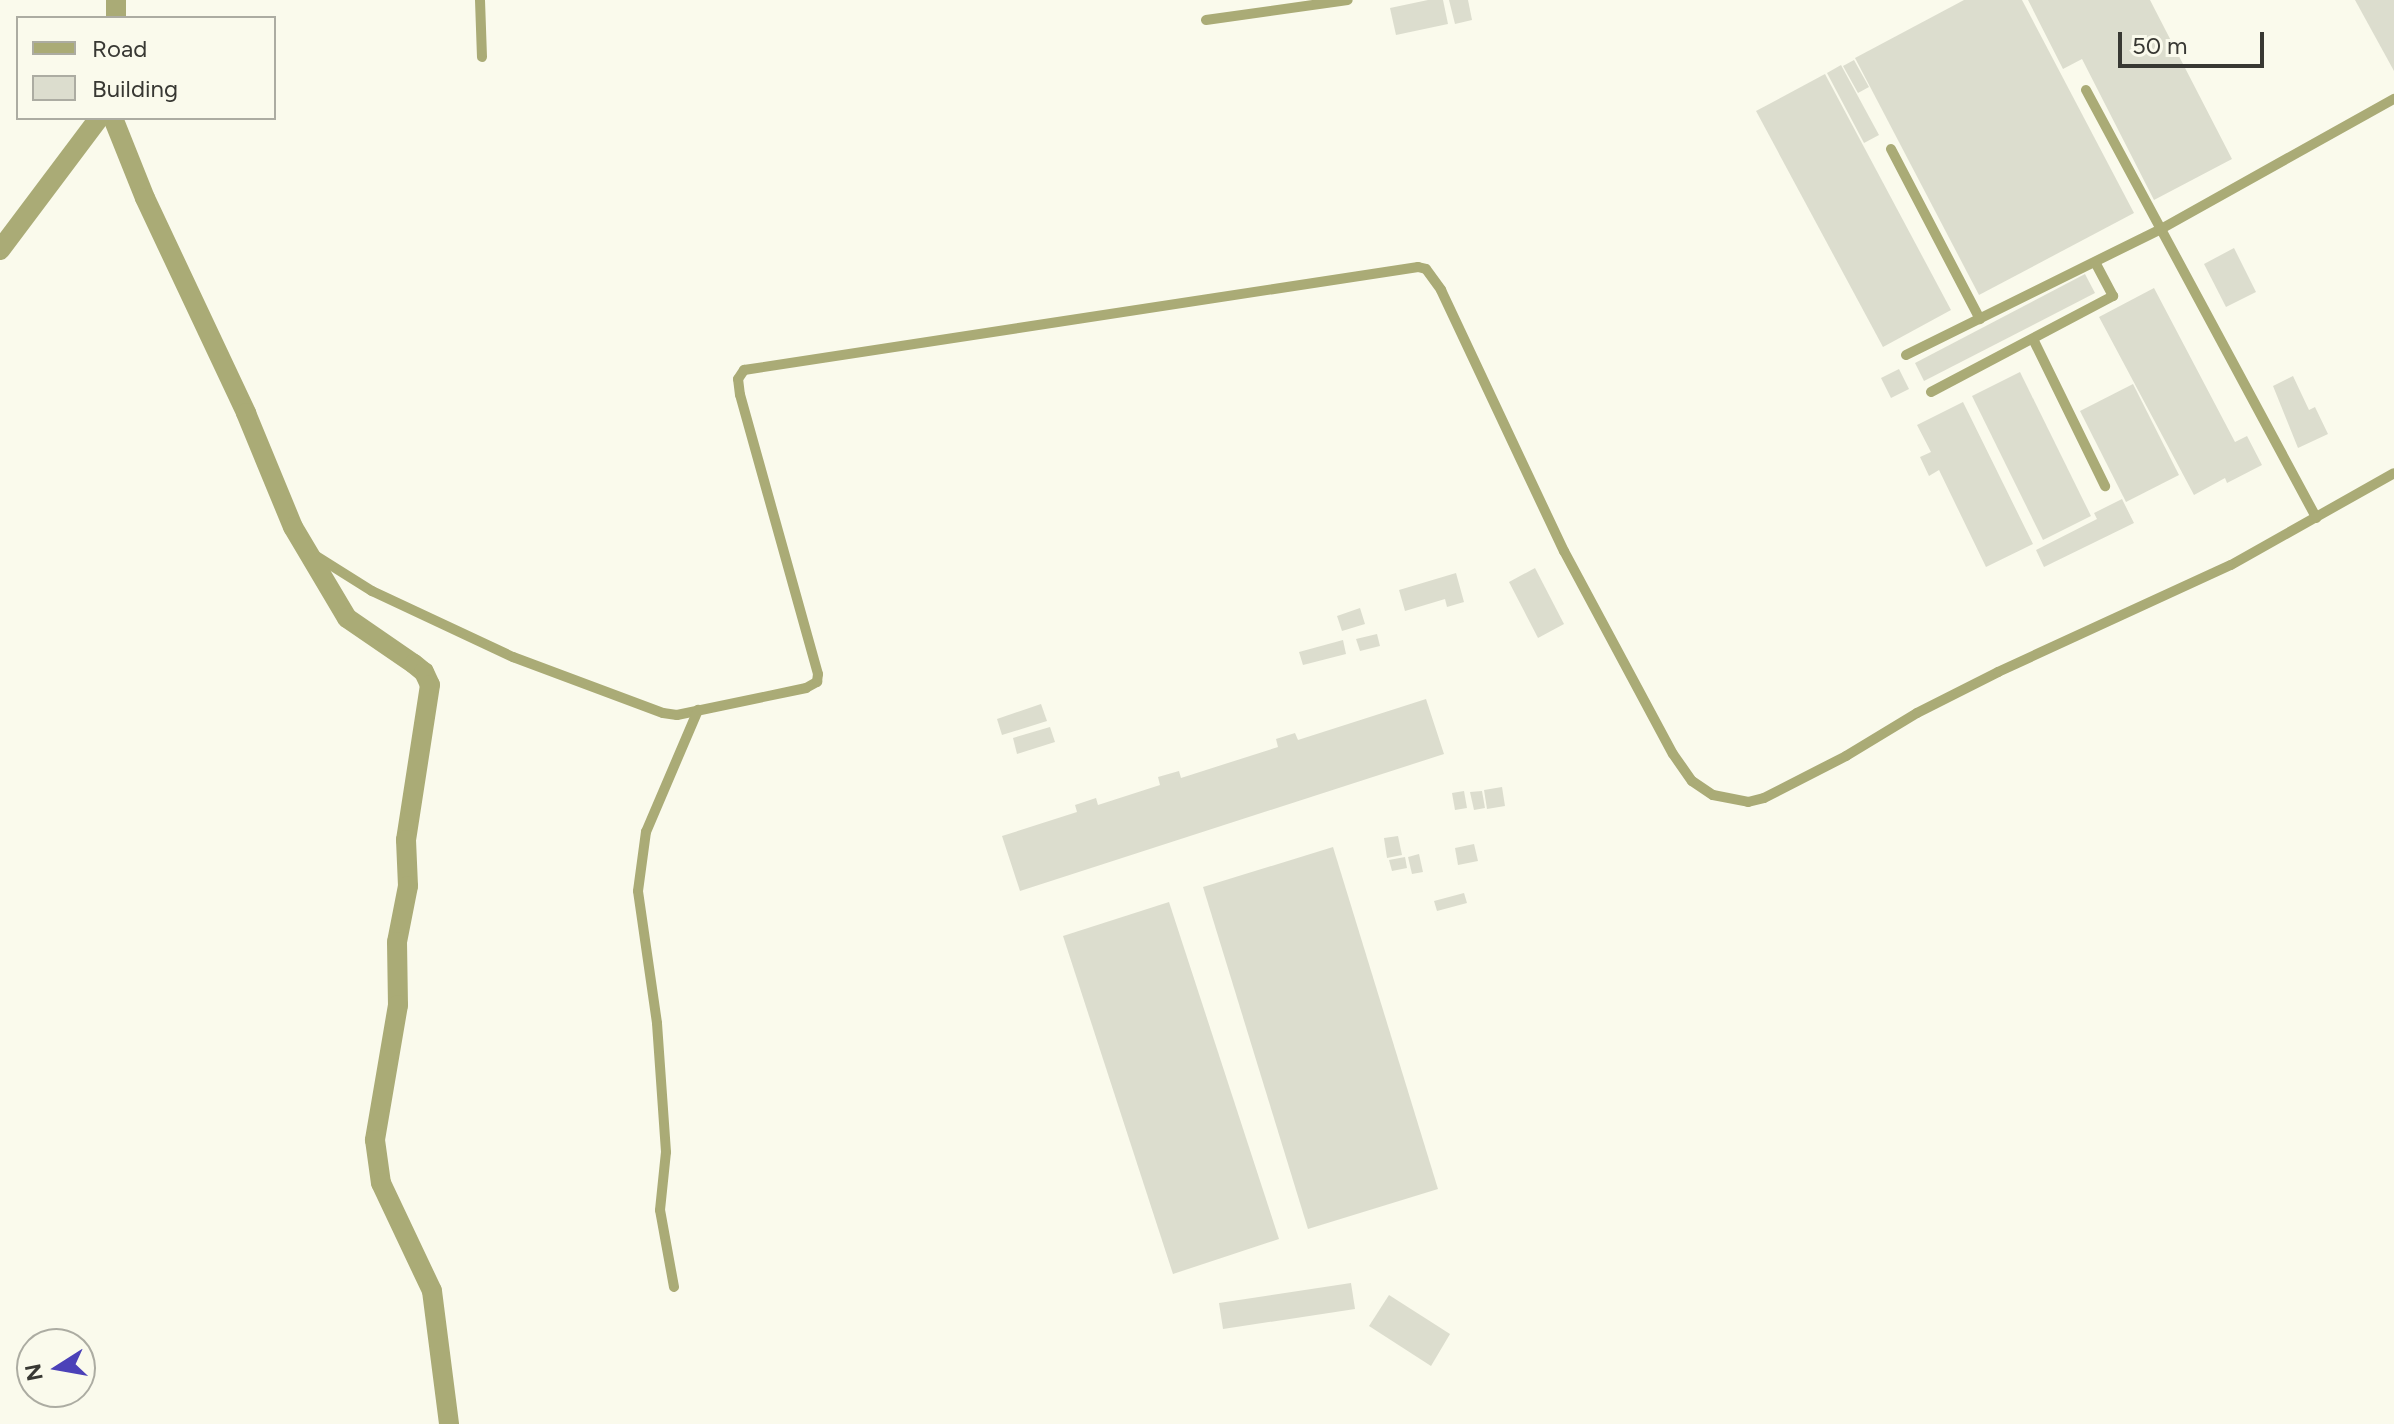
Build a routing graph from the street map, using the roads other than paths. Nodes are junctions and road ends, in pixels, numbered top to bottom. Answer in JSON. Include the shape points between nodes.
{"nodes":[{"id":1,"x":480,"y":0,"type":"edge"},
{"id":2,"x":1348,"y":0,"type":"edge"},
{"id":3,"x":1206,"y":20,"type":"dead end"},
{"id":4,"x":482,"y":57,"type":"dead end"},
{"id":5,"x":2086,"y":90,"type":"dead end"},
{"id":6,"x":2394,"y":99,"type":"edge"},
{"id":7,"x":98,"y":120,"type":"edge"},
{"id":8,"x":114,"y":120,"type":"edge"},
{"id":9,"x":1891,"y":149,"type":"dead end"},
{"id":10,"x":2161,"y":229,"type":"junction"},
{"id":11,"x":0,"y":250,"type":"edge"},
{"id":12,"x":2095,"y":262,"type":"junction"},
{"id":13,"x":1980,"y":319,"type":"junction"},
{"id":14,"x":2033,"y":339,"type":"junction"},
{"id":15,"x":1906,"y":355,"type":"dead end"},
{"id":16,"x":1931,"y":392,"type":"dead end"},
{"id":17,"x":2394,"y":473,"type":"edge"},
{"id":18,"x":2105,"y":486,"type":"dead end"},
{"id":19,"x":2316,"y":518,"type":"junction"},
{"id":20,"x":307,"y":552,"type":"junction"},
{"id":21,"x":698,"y":710,"type":"junction"},
{"id":22,"x":674,"y":1287,"type":"dead end"},
{"id":23,"x":449,"y":1424,"type":"edge"}],
"edges":[{"from":1,"to":4,"type":"lane"},
{"from":2,"to":3,"type":"lane"},
{"from":5,"to":10,"type":"lane"},
{"from":6,"to":10,"type":"lane"},
{"from":7,"to":11,"type":"street"},
{"from":8,"to":20,"type":"street"},
{"from":9,"to":13,"type":"lane"},
{"from":10,"to":12,"type":"lane"},
{"from":10,"to":19,"type":"lane"},
{"from":12,"to":13,"type":"lane"},
{"from":12,"to":14,"type":"lane","via":[[2113,296]]},
{"from":13,"to":15,"type":"lane"},
{"from":14,"to":16,"type":"lane"},
{"from":14,"to":18,"type":"lane"},
{"from":17,"to":19,"type":"lane"},
{"from":19,"to":21,"type":"lane","via":[[2231,565],[1998,672],[1764,798],[1726,800],[1692,781],[1673,754],[1564,551],[1441,290],[1426,269],[1418,267],[744,370],[738,379],[740,395],[819,677],[806,688]]},
{"from":20,"to":21,"type":"lane","via":[[372,591],[556,675],[663,713]]},
{"from":20,"to":23,"type":"street","via":[[350,621],[414,664],[430,685],[406,840],[408,886],[397,931],[398,1005],[375,1140],[381,1183],[432,1291]]},
{"from":21,"to":22,"type":"lane","via":[[646,832],[638,891],[657,1023],[666,1138],[660,1210]]}]}
